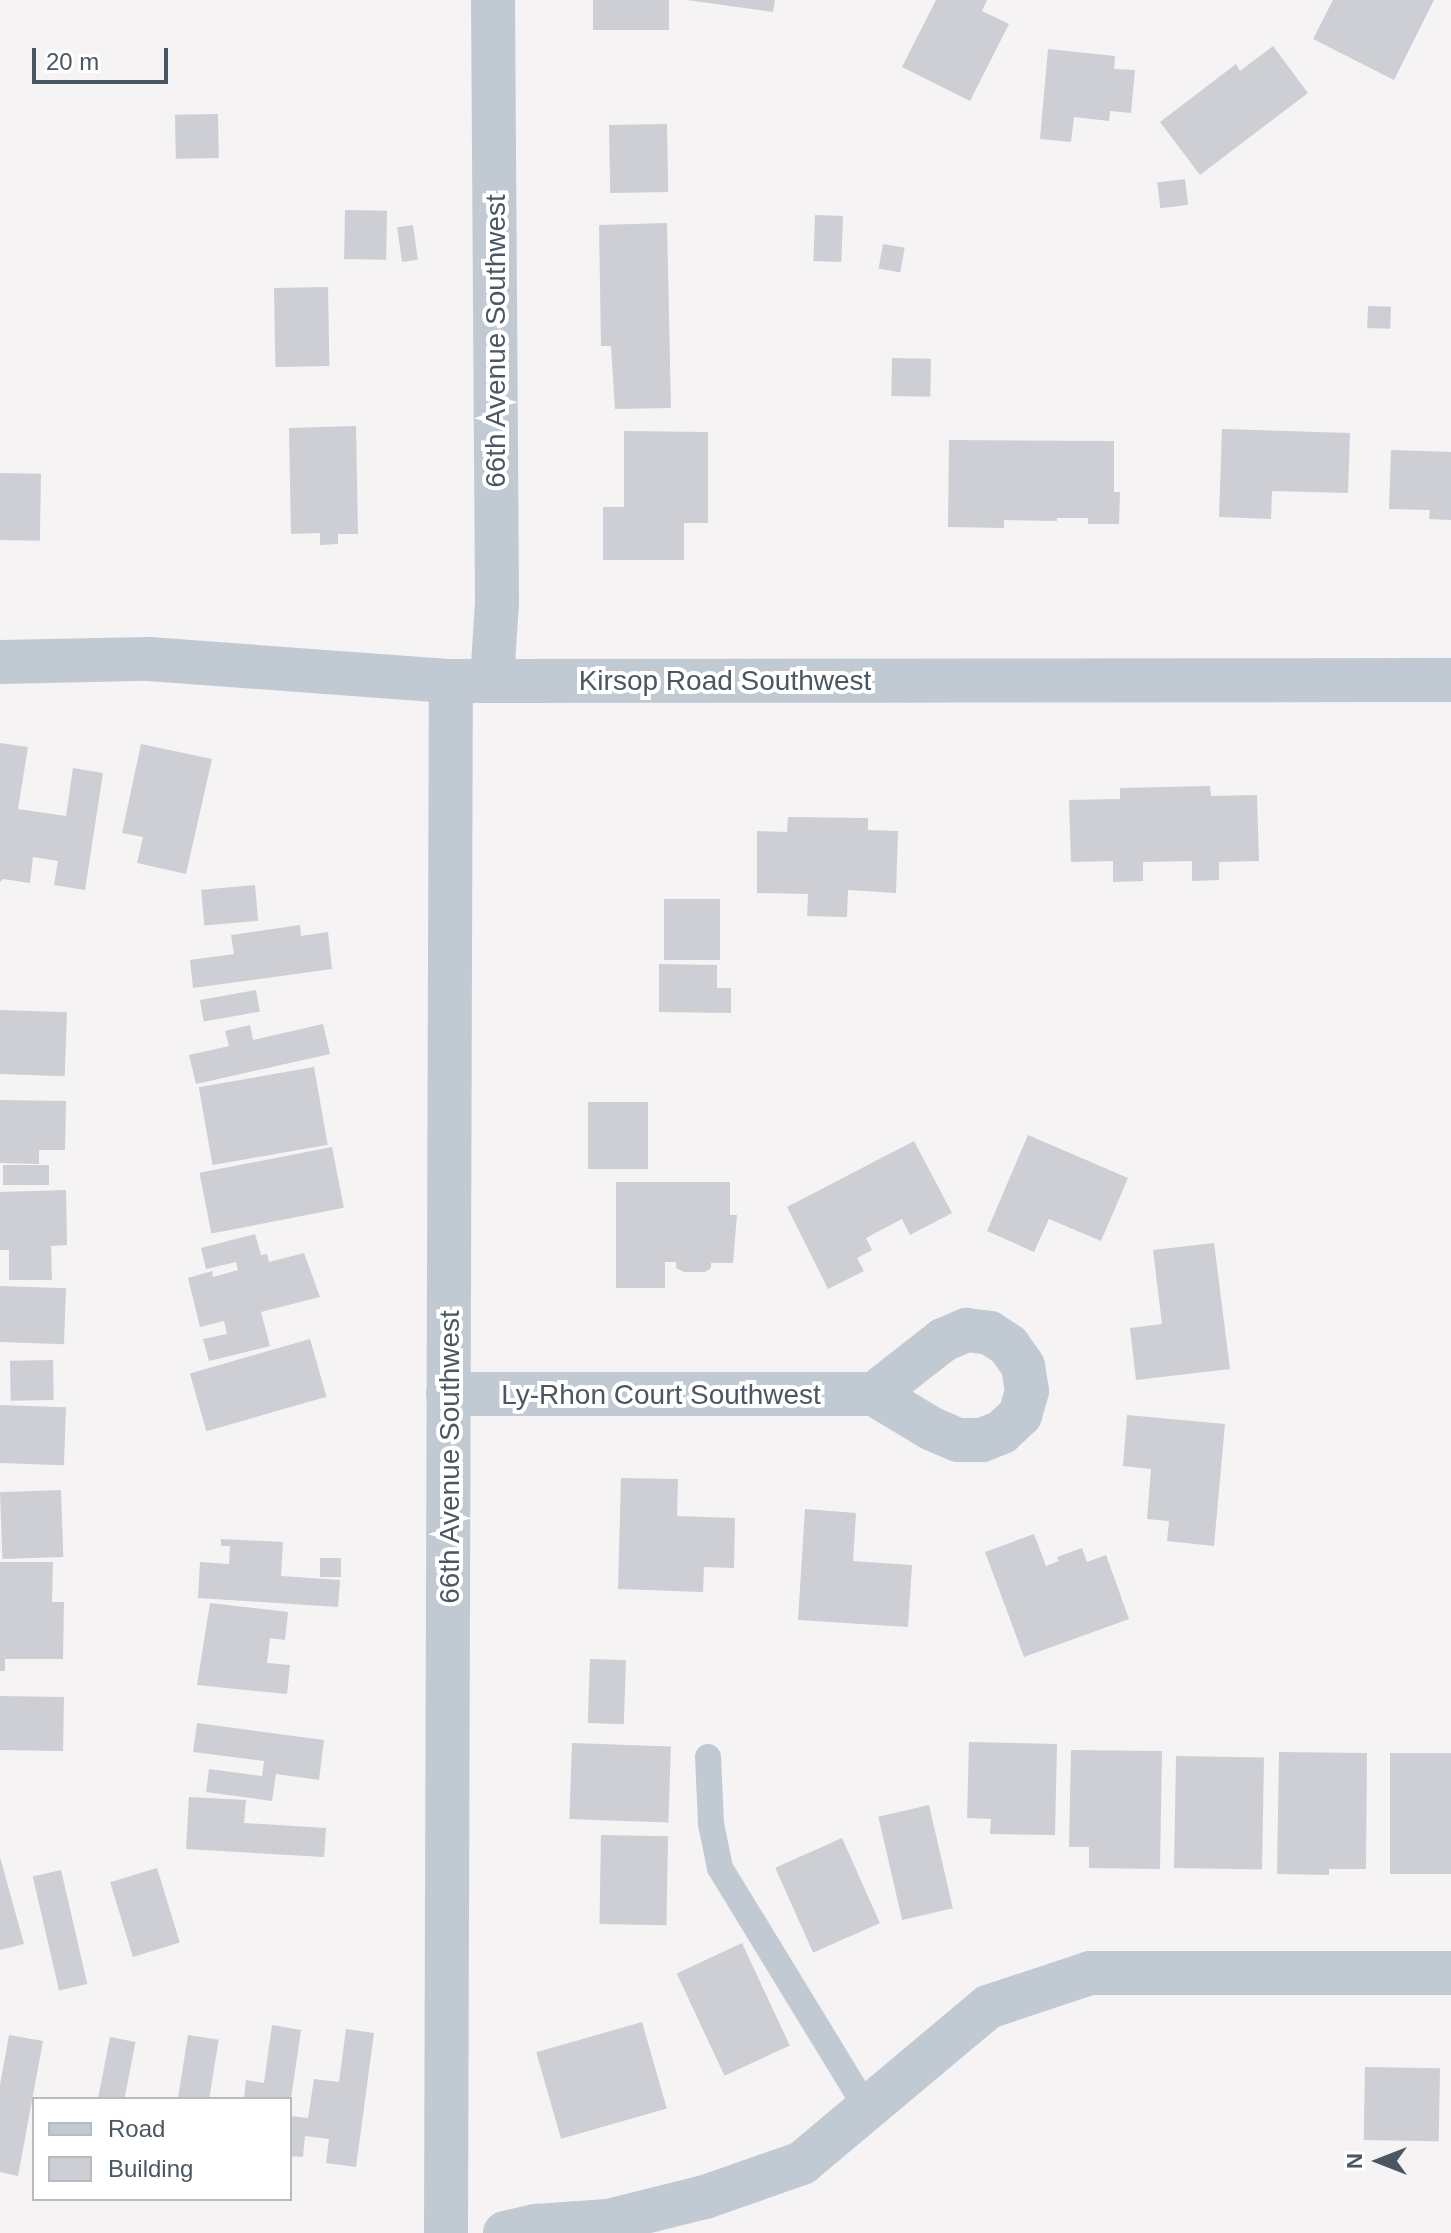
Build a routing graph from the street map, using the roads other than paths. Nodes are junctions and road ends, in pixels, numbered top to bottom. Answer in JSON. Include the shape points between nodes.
{"nodes":[{"id":1,"x":493,"y":0,"type":"edge"},
{"id":2,"x":0,"y":662,"type":"edge"},
{"id":3,"x":1451,"y":680,"type":"edge"},
{"id":4,"x":471,"y":681,"type":"junction"},
{"id":5,"x":448,"y":1394,"type":"junction"},
{"id":6,"x":874,"y":1394,"type":"dead end"},
{"id":7,"x":708,"y":1757,"type":"dead end"},
{"id":8,"x":1451,"y":1973,"type":"edge"},
{"id":9,"x":867,"y":2109,"type":"junction"},
{"id":10,"x":446,"y":2233,"type":"edge"},
{"id":11,"x":505,"y":2233,"type":"edge"}],
"edges":[{"from":1,"to":4,"type":"street","name":"66th Avenue Southwest","via":[[497,602]]},
{"from":2,"to":4,"type":"street","name":"Kirsop Road Southwest","via":[[149,659]]},
{"from":3,"to":4,"type":"street","name":"Kirsop Road Southwest"},
{"from":4,"to":5,"type":"street","name":"66th Avenue Southwest","via":[[452,1042]]},
{"from":5,"to":6,"type":"street","name":"Ly-Rhon Court Southwest"},
{"from":5,"to":10,"type":"street","name":"66th Avenue Southwest"},
{"from":7,"to":9,"type":"lane","via":[[711,1824],[720,1868]]},
{"from":8,"to":9,"type":"street","via":[[1090,1973],[988,2007]]},
{"from":9,"to":11,"type":"street","via":[[802,2163],[733,2187],[608,2221]]}]}
